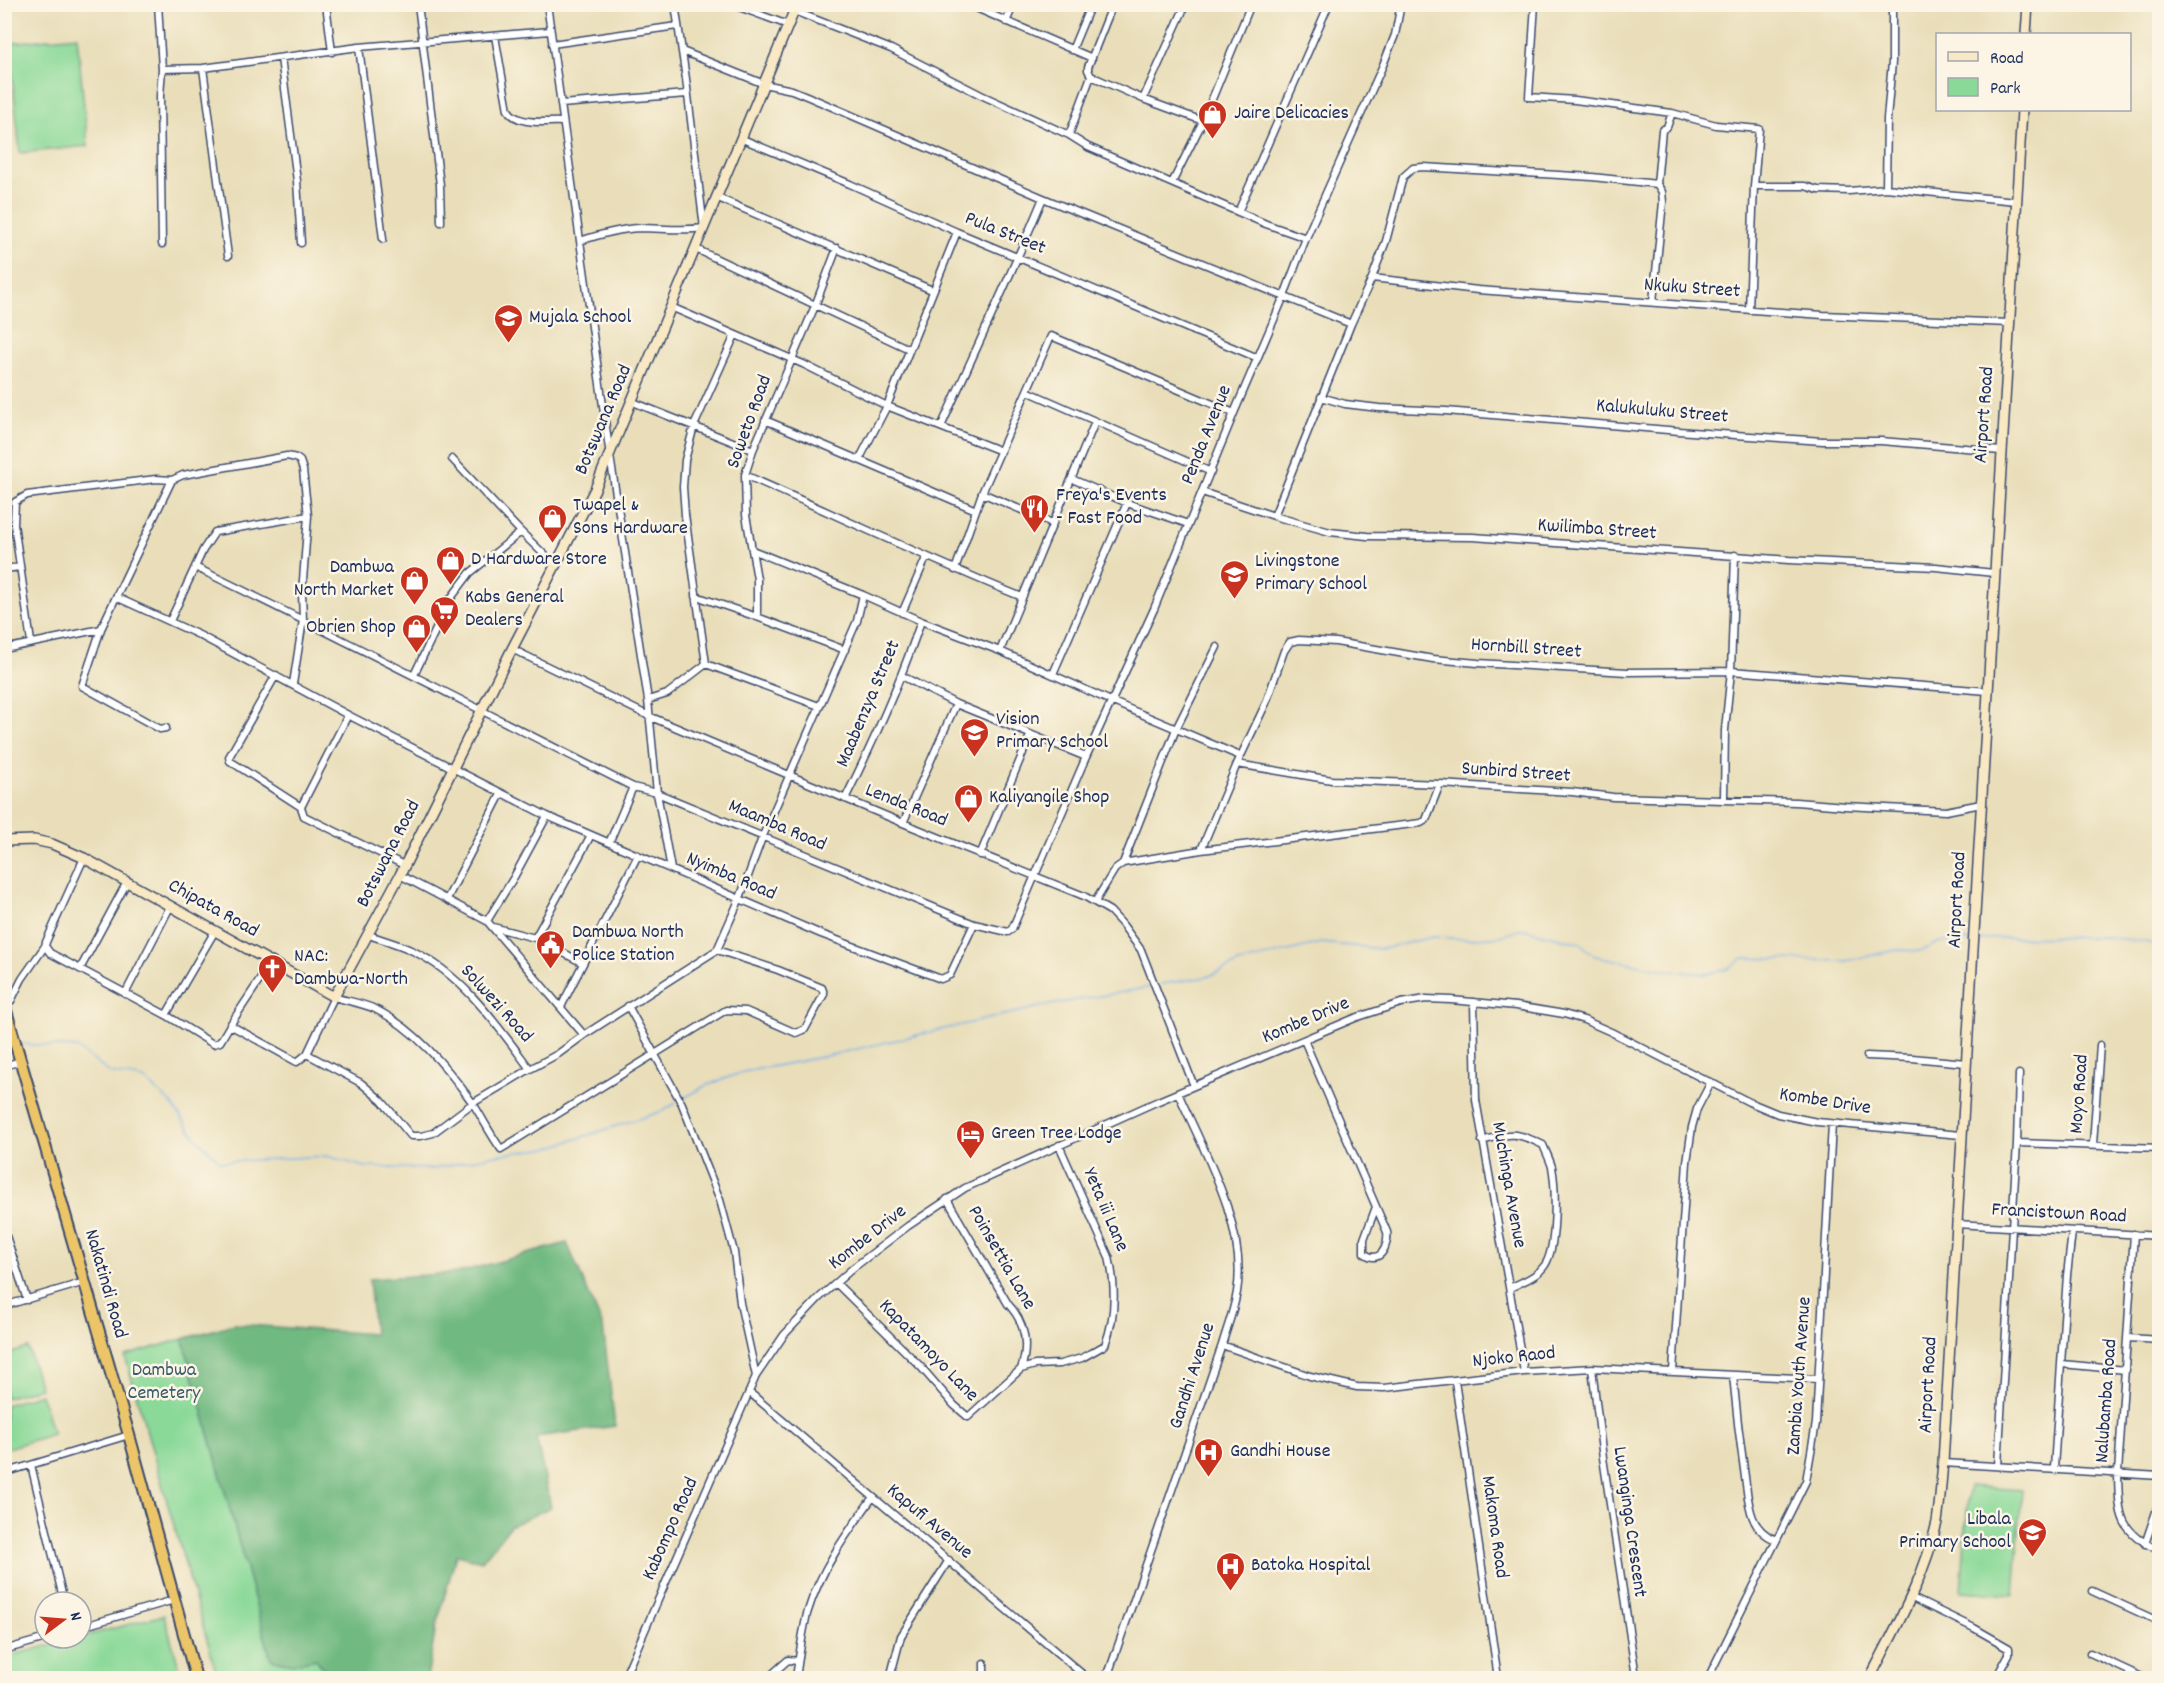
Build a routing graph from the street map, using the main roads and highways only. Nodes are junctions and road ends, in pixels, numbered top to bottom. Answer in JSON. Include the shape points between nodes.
{"nodes":[{"id":1,"x":4,"y":1003,"type":"edge"},
{"id":2,"x":196,"y":1678,"type":"edge"}],
"edges":[{"from":1,"to":2,"type":"highway","name":"Nakatindi Road"}]}
